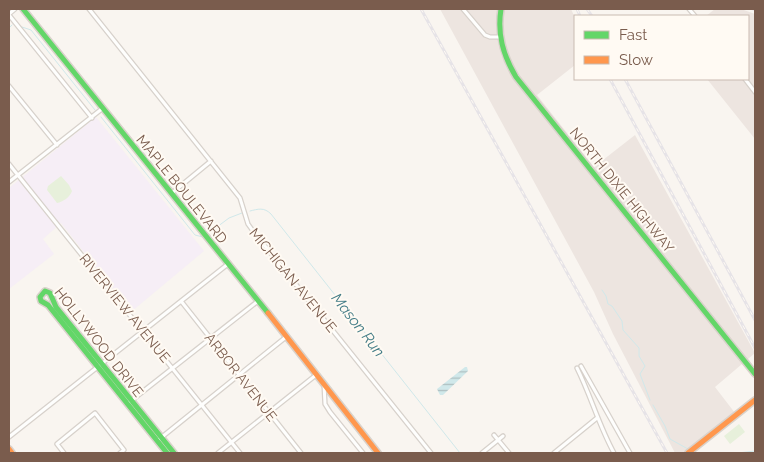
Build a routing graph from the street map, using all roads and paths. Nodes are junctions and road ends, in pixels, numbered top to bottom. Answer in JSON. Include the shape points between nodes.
{"nodes":[{"id":1,"x":16,"y":9,"type":"edge"},
{"id":2,"x":22,"y":9,"type":"edge"},
{"id":3,"x":89,"y":9,"type":"edge"},
{"id":4,"x":463,"y":9,"type":"edge"},
{"id":5,"x":501,"y":9,"type":"edge"},
{"id":6,"x":9,"y":15,"type":"edge"},
{"id":7,"x":500,"y":37,"type":"junction"},
{"id":8,"x":746,"y":80,"type":"edge"},
{"id":9,"x":9,"y":86,"type":"edge"},
{"id":10,"x":755,"y":92,"type":"edge"},
{"id":11,"x":103,"y":108,"type":"junction"},
{"id":12,"x":92,"y":118,"type":"junction"},
{"id":13,"x":57,"y":145,"type":"junction"},
{"id":14,"x":210,"y":161,"type":"junction"},
{"id":15,"x":9,"y":164,"type":"edge"},
{"id":16,"x":18,"y":175,"type":"junction"},
{"id":17,"x":9,"y":182,"type":"edge"},
{"id":18,"x":172,"y":193,"type":"junction"},
{"id":19,"x":228,"y":264,"type":"junction"},
{"id":20,"x":181,"y":301,"type":"junction"},
{"id":21,"x":258,"y":301,"type":"junction"},
{"id":22,"x":142,"y":331,"type":"junction"},
{"id":23,"x":286,"y":337,"type":"junction"},
{"id":24,"x":211,"y":338,"type":"junction"},
{"id":25,"x":100,"y":365,"type":"junction"},
{"id":26,"x":172,"y":368,"type":"junction"},
{"id":27,"x":584,"y":371,"type":"junction"},
{"id":28,"x":580,"y":374,"type":"junction"},
{"id":29,"x":755,"y":374,"type":"edge"},
{"id":30,"x":239,"y":375,"type":"junction"},
{"id":31,"x":316,"y":375,"type":"junction"},
{"id":32,"x":324,"y":384,"type":"junction"},
{"id":33,"x":333,"y":396,"type":"junction"},
{"id":34,"x":755,"y":400,"type":"edge"},
{"id":35,"x":129,"y":402,"type":"junction"},
{"id":36,"x":326,"y":404,"type":"junction"},
{"id":37,"x":202,"y":405,"type":"junction"},
{"id":38,"x":268,"y":413,"type":"junction"},
{"id":39,"x":597,"y":418,"type":"junction"},
{"id":40,"x":494,"y":435,"type":"dead end"},
{"id":41,"x":503,"y":436,"type":"dead end"},
{"id":42,"x":9,"y":437,"type":"edge"},
{"id":43,"x":159,"y":439,"type":"junction"},
{"id":44,"x":498,"y":440,"type":"junction"},
{"id":45,"x":232,"y":442,"type":"junction"},
{"id":46,"x":9,"y":449,"type":"edge"},
{"id":47,"x":12,"y":453,"type":"edge"},
{"id":48,"x":64,"y":453,"type":"edge"},
{"id":49,"x":120,"y":453,"type":"edge"},
{"id":50,"x":167,"y":453,"type":"edge"},
{"id":51,"x":174,"y":453,"type":"edge"},
{"id":52,"x":218,"y":453,"type":"edge"},
{"id":53,"x":240,"y":453,"type":"edge"},
{"id":54,"x":301,"y":453,"type":"edge"},
{"id":55,"x":364,"y":453,"type":"edge"},
{"id":56,"x":378,"y":453,"type":"edge"},
{"id":57,"x":431,"y":453,"type":"edge"},
{"id":58,"x":482,"y":453,"type":"edge"},
{"id":59,"x":509,"y":453,"type":"edge"},
{"id":60,"x":554,"y":453,"type":"edge"},
{"id":61,"x":614,"y":453,"type":"edge"},
{"id":62,"x":630,"y":453,"type":"edge"},
{"id":63,"x":688,"y":453,"type":"edge"}],
"edges":[{"from":1,"to":6,"type":"street"},
{"from":2,"to":11,"type":"street","name":"MAPLE BOULEVARD"},
{"from":3,"to":14,"type":"street","name":"MICHIGAN AVENUE"},
{"from":4,"to":7,"type":"street","via":[[485,35]]},
{"from":5,"to":7,"type":"street","name":"NORTH DIXIE HIGHWAY"},
{"from":6,"to":12,"type":"street"},
{"from":7,"to":29,"type":"street","name":"NORTH DIXIE HIGHWAY","via":[[505,58],[516,77]]},
{"from":8,"to":10,"type":"street"},
{"from":9,"to":13,"type":"street"},
{"from":11,"to":12,"type":"street"},
{"from":11,"to":18,"type":"street","name":"MAPLE BOULEVARD"},
{"from":12,"to":13,"type":"street"},
{"from":13,"to":16,"type":"street"},
{"from":14,"to":18,"type":"street"},
{"from":14,"to":57,"type":"street","name":"MICHIGAN AVENUE","via":[[240,198],[253,231]]},
{"from":15,"to":16,"type":"street","name":"RIVERVIEW AVENUE"},
{"from":16,"to":17,"type":"street"},
{"from":16,"to":22,"type":"street","name":"RIVERVIEW AVENUE"},
{"from":18,"to":19,"type":"street","name":"MAPLE BOULEVARD"},
{"from":19,"to":20,"type":"street"},
{"from":19,"to":21,"type":"street","name":"MAPLE BOULEVARD"},
{"from":20,"to":22,"type":"street"},
{"from":20,"to":24,"type":"street","name":"ARBOR AVENUE"},
{"from":21,"to":23,"type":"street","name":"MAPLE BOULEVARD"},
{"from":21,"to":24,"type":"street"},
{"from":22,"to":25,"type":"street"},
{"from":22,"to":26,"type":"street","name":"RIVERVIEW AVENUE"},
{"from":23,"to":30,"type":"street"},
{"from":23,"to":31,"type":"street","name":"MAPLE BOULEVARD"},
{"from":24,"to":26,"type":"street"},
{"from":24,"to":30,"type":"street","name":"ARBOR AVENUE"},
{"from":25,"to":25,"type":"street","name":"HOLLYWOOD DRIVE","via":[[56,307],[50,293],[42,293],[41,301]]},
{"from":25,"to":35,"type":"street","name":"HOLLYWOOD DRIVE"},
{"from":25,"to":42,"type":"street"},
{"from":26,"to":35,"type":"street"},
{"from":26,"to":37,"type":"street","name":"RIVERVIEW AVENUE"},
{"from":27,"to":28,"type":"street"},
{"from":27,"to":28,"type":"street","via":[[579,367]]},
{"from":27,"to":62,"type":"street"},
{"from":28,"to":39,"type":"street"},
{"from":30,"to":37,"type":"street"},
{"from":30,"to":38,"type":"street","name":"ARBOR AVENUE"},
{"from":31,"to":32,"type":"street","name":"MAPLE BOULEVARD"},
{"from":31,"to":38,"type":"street"},
{"from":32,"to":33,"type":"street","name":"MAPLE BOULEVARD"},
{"from":32,"to":36,"type":"street"},
{"from":33,"to":36,"type":"street"},
{"from":33,"to":56,"type":"street","name":"MAPLE BOULEVARD"},
{"from":34,"to":63,"type":"street"},
{"from":35,"to":43,"type":"street","name":"HOLLYWOOD DRIVE"},
{"from":36,"to":55,"type":"street"},
{"from":37,"to":43,"type":"street"},
{"from":37,"to":45,"type":"street","name":"RIVERVIEW AVENUE"},
{"from":38,"to":45,"type":"street"},
{"from":38,"to":54,"type":"street","name":"ARBOR AVENUE"},
{"from":39,"to":60,"type":"street"},
{"from":39,"to":61,"type":"street"},
{"from":40,"to":44,"type":"street"},
{"from":41,"to":44,"type":"street"},
{"from":43,"to":50,"type":"street","name":"HOLLYWOOD DRIVE"},
{"from":43,"to":51,"type":"street","name":"HOLLYWOOD DRIVE"},
{"from":44,"to":58,"type":"street"},
{"from":44,"to":59,"type":"street"},
{"from":45,"to":52,"type":"street"},
{"from":45,"to":53,"type":"street","name":"RIVERVIEW AVENUE"},
{"from":46,"to":47,"type":"street"},
{"from":48,"to":49,"type":"street","via":[[57,444],[95,413],[124,450]]}]}
